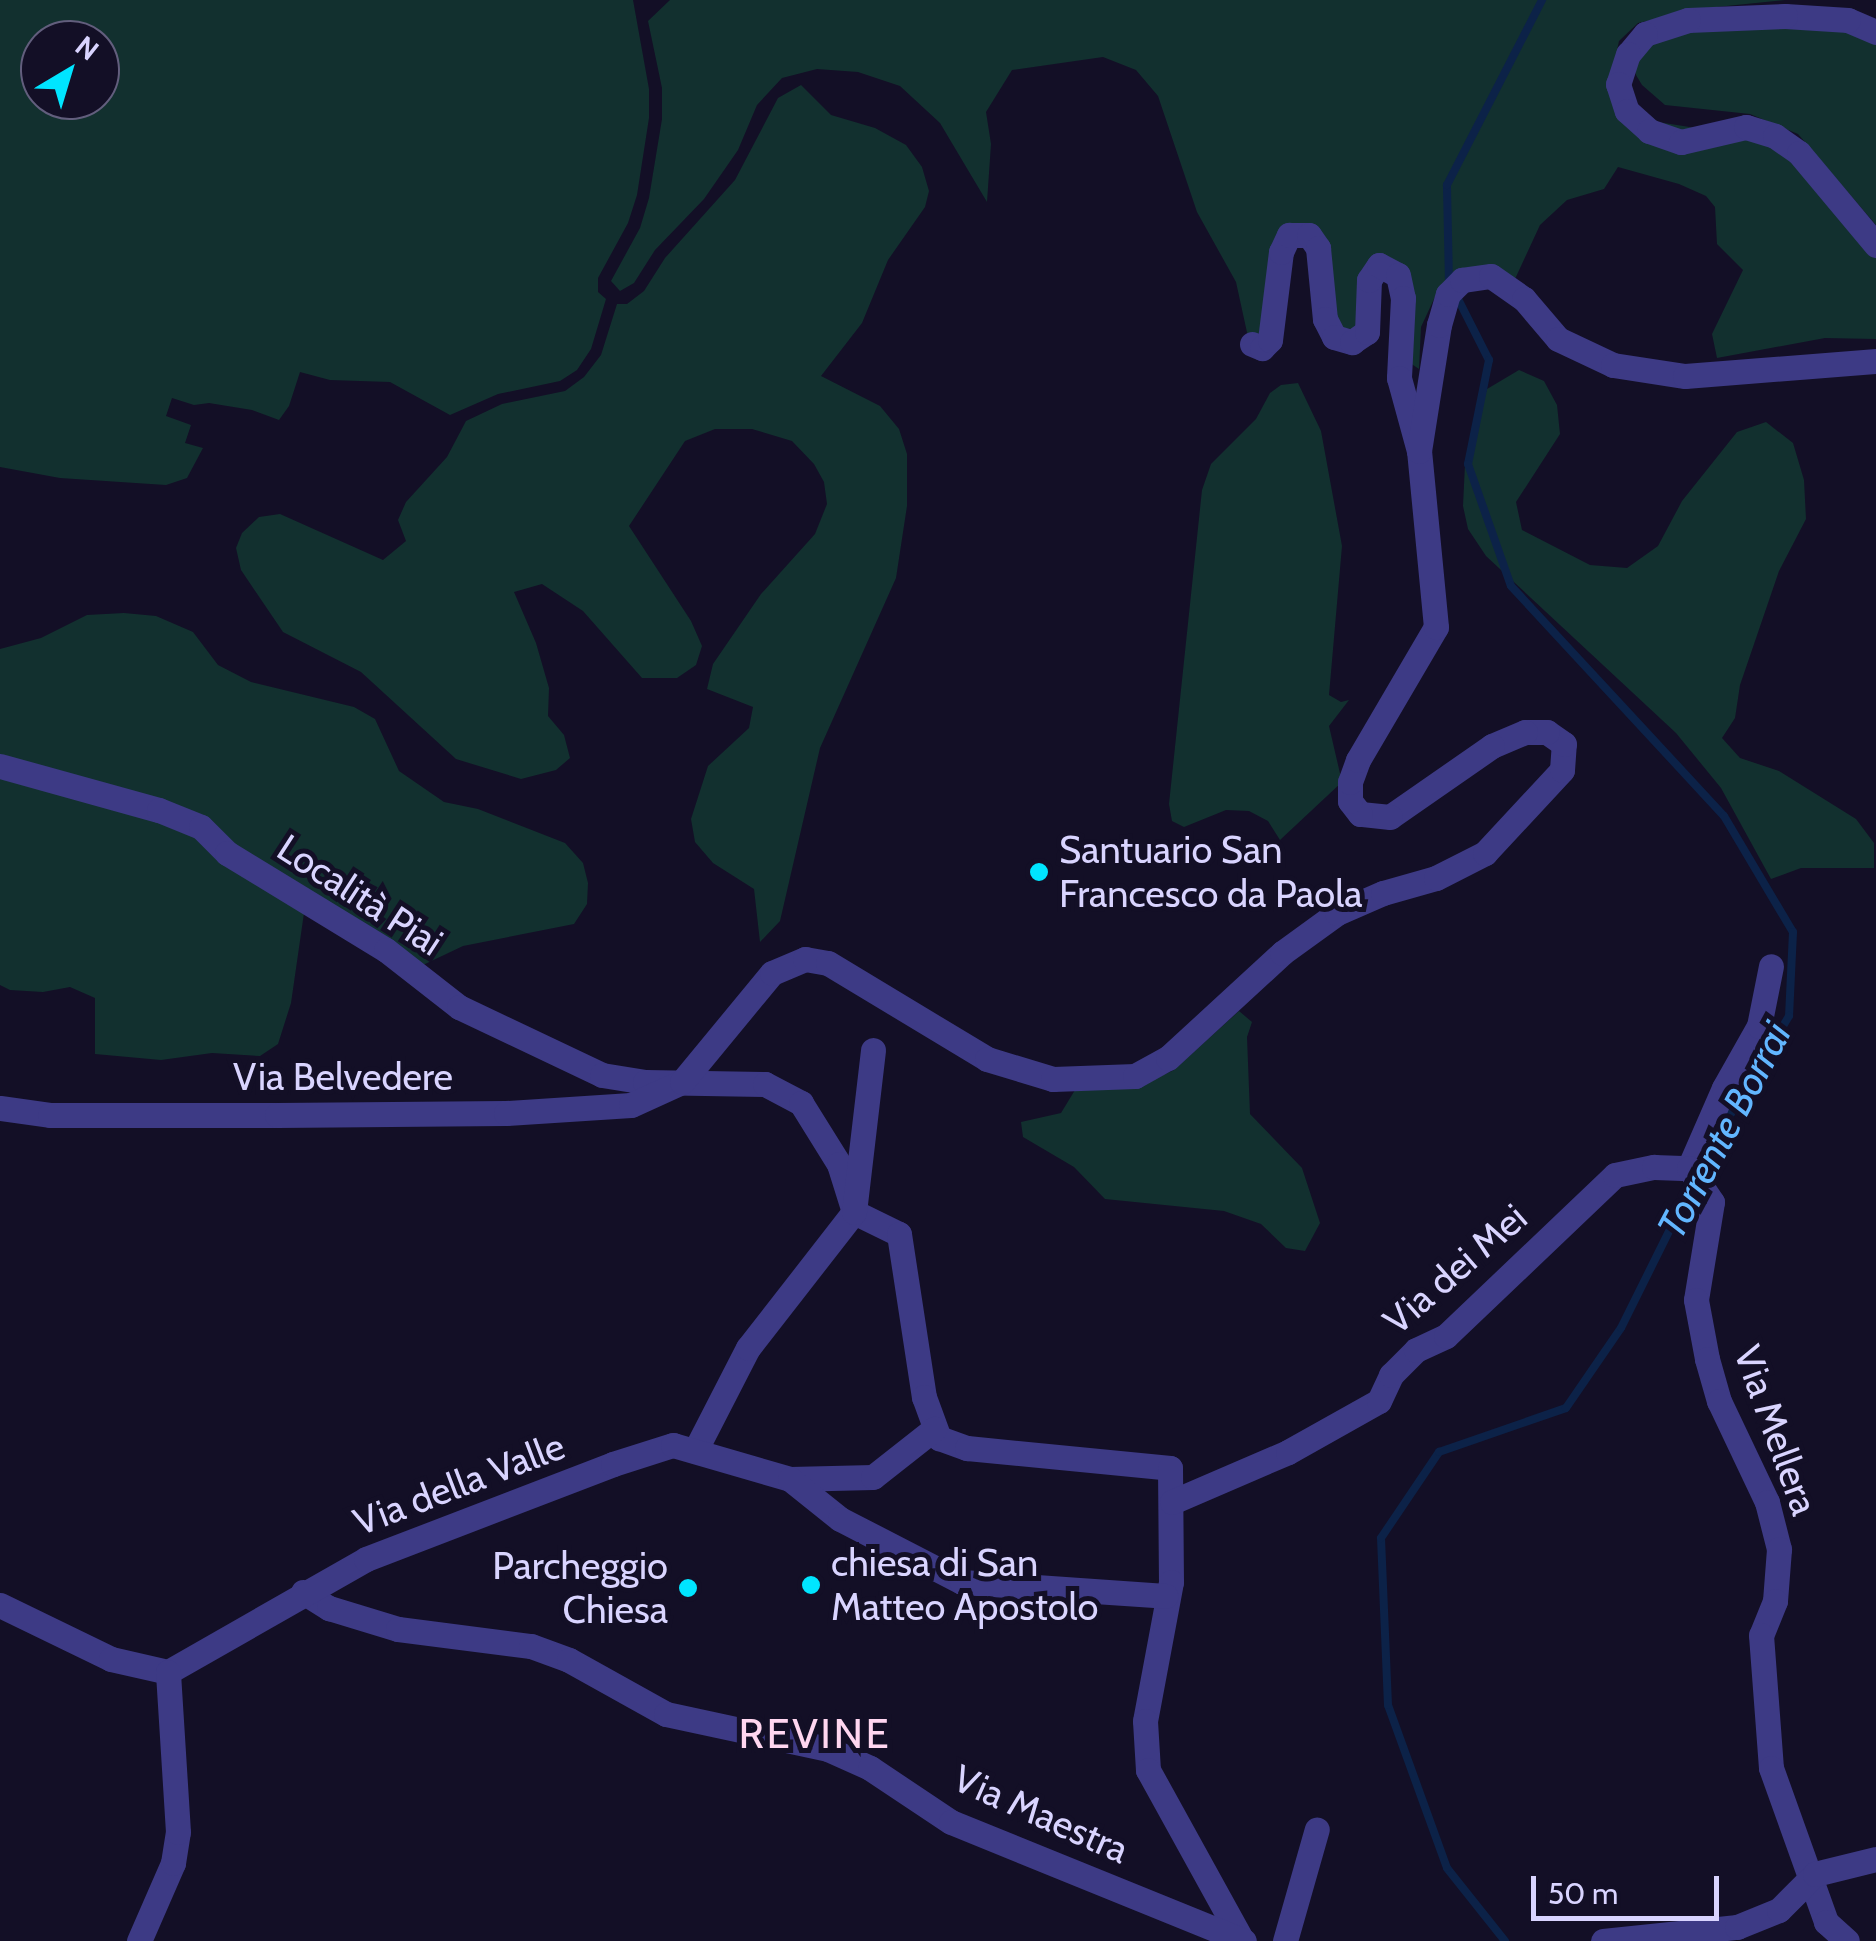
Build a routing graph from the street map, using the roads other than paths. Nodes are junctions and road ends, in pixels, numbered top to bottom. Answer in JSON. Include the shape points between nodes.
{"nodes":[{"id":1,"x":1876,"y":32,"type":"edge"},
{"id":2,"x":1876,"y":245,"type":"edge"},
{"id":3,"x":1252,"y":344,"type":"dead end"},
{"id":4,"x":1876,"y":361,"type":"edge"},
{"id":5,"x":1419,"y":451,"type":"junction"},
{"id":6,"x":0,"y":766,"type":"edge"},
{"id":7,"x":1770,"y":966,"type":"dead end"},
{"id":8,"x":873,"y":1050,"type":"dead end"},
{"id":9,"x":682,"y":1082,"type":"junction"},
{"id":10,"x":0,"y":1108,"type":"edge"},
{"id":11,"x":1693,"y":1174,"type":"junction"},
{"id":12,"x":854,"y":1212,"type":"junction"},
{"id":13,"x":934,"y":1429,"type":"junction"},
{"id":14,"x":695,"y":1451,"type":"junction"},
{"id":15,"x":790,"y":1479,"type":"junction"},
{"id":16,"x":1172,"y":1502,"type":"junction"},
{"id":17,"x":303,"y":1592,"type":"junction"},
{"id":18,"x":1166,"y":1596,"type":"junction"},
{"id":19,"x":0,"y":1605,"type":"edge"},
{"id":20,"x":168,"y":1672,"type":"junction"},
{"id":21,"x":1316,"y":1829,"type":"dead end"},
{"id":22,"x":1876,"y":1859,"type":"edge"},
{"id":23,"x":1810,"y":1878,"type":"junction"},
{"id":24,"x":1242,"y":1939,"type":"edge"},
{"id":25,"x":139,"y":1941,"type":"edge"},
{"id":26,"x":1285,"y":1941,"type":"edge"},
{"id":27,"x":1602,"y":1941,"type":"edge"},
{"id":28,"x":1847,"y":1941,"type":"edge"}],
"edges":[{"from":1,"to":2,"type":"street","via":[[1848,20],[1688,20],[1645,34],[1628,54],[1618,84],[1627,112],[1649,130],[1681,142],[1746,126],[1775,136],[1799,153]]},
{"from":3,"to":5,"type":"street","via":[[1262,348],[1270,340],[1289,235],[1308,234],[1318,248],[1325,319],[1334,337],[1352,342],[1367,332],[1370,280],[1379,265],[1398,276],[1404,298],[1398,378]]},
{"from":4,"to":5,"type":"street","via":[[1685,376],[1613,364],[1558,339],[1524,299],[1491,276],[1455,287],[1438,325]]},
{"from":5,"to":9,"type":"street","via":[[1436,627],[1358,760],[1350,800],[1360,814],[1390,817],[1492,746],[1525,732],[1547,732],[1564,744],[1562,770],[1485,853],[1337,913],[1282,953],[1168,1058],[1135,1076],[1052,1079],[1005,1066],[828,963],[804,959],[772,973]]},
{"from":6,"to":9,"type":"street","name":"Località Piai","via":[[159,810],[200,828],[227,854],[386,950],[459,1007],[602,1075]]},
{"from":7,"to":11,"type":"street","via":[[1759,1026],[1724,1088]]},
{"from":8,"to":12,"type":"street"},
{"from":9,"to":10,"type":"street","name":"Via Belvedere","via":[[631,1105],[506,1113],[50,1115]]},
{"from":9,"to":12,"type":"street","via":[[764,1084],[801,1103],[839,1164]]},
{"from":11,"to":16,"type":"street","name":"Via dei Mei","via":[[1654,1167],[1615,1175],[1446,1336],[1416,1350],[1391,1375],[1380,1401],[1288,1452]]},
{"from":11,"to":23,"type":"street","name":"Via Mellera","via":[[1712,1202],[1696,1300],[1720,1401],[1766,1502],[1779,1549],[1761,1674],[1771,1768]]},
{"from":12,"to":13,"type":"street","via":[[899,1234]]},
{"from":12,"to":14,"type":"street","via":[[748,1348]]},
{"from":13,"to":15,"type":"street","via":[[873,1477]]},
{"from":13,"to":16,"type":"street","via":[[948,1444],[967,1448],[1170,1468]]},
{"from":14,"to":15,"type":"street","name":"Via della Valle"},
{"from":14,"to":17,"type":"street","name":"Via della Valle","via":[[673,1446],[613,1464],[366,1559]]},
{"from":15,"to":18,"type":"street","via":[[840,1520],[962,1582]]},
{"from":16,"to":18,"type":"street"},
{"from":17,"to":20,"type":"street","name":"Via della Valle"},
{"from":17,"to":24,"type":"street","name":"Via Maestra","via":[[329,1608],[398,1629],[531,1646],[666,1714],[828,1749],[870,1768],[951,1822]]},
{"from":18,"to":24,"type":"street","via":[[1145,1721],[1148,1770]]},
{"from":19,"to":20,"type":"street","via":[[111,1659]]},
{"from":20,"to":25,"type":"street","via":[[178,1832],[173,1863]]},
{"from":21,"to":26,"type":"street"},
{"from":22,"to":23,"type":"street"},
{"from":23,"to":27,"type":"street","via":[[1779,1910],[1737,1927]]},
{"from":23,"to":28,"type":"street","name":"Via Mellera","via":[[1826,1922]]}]}
